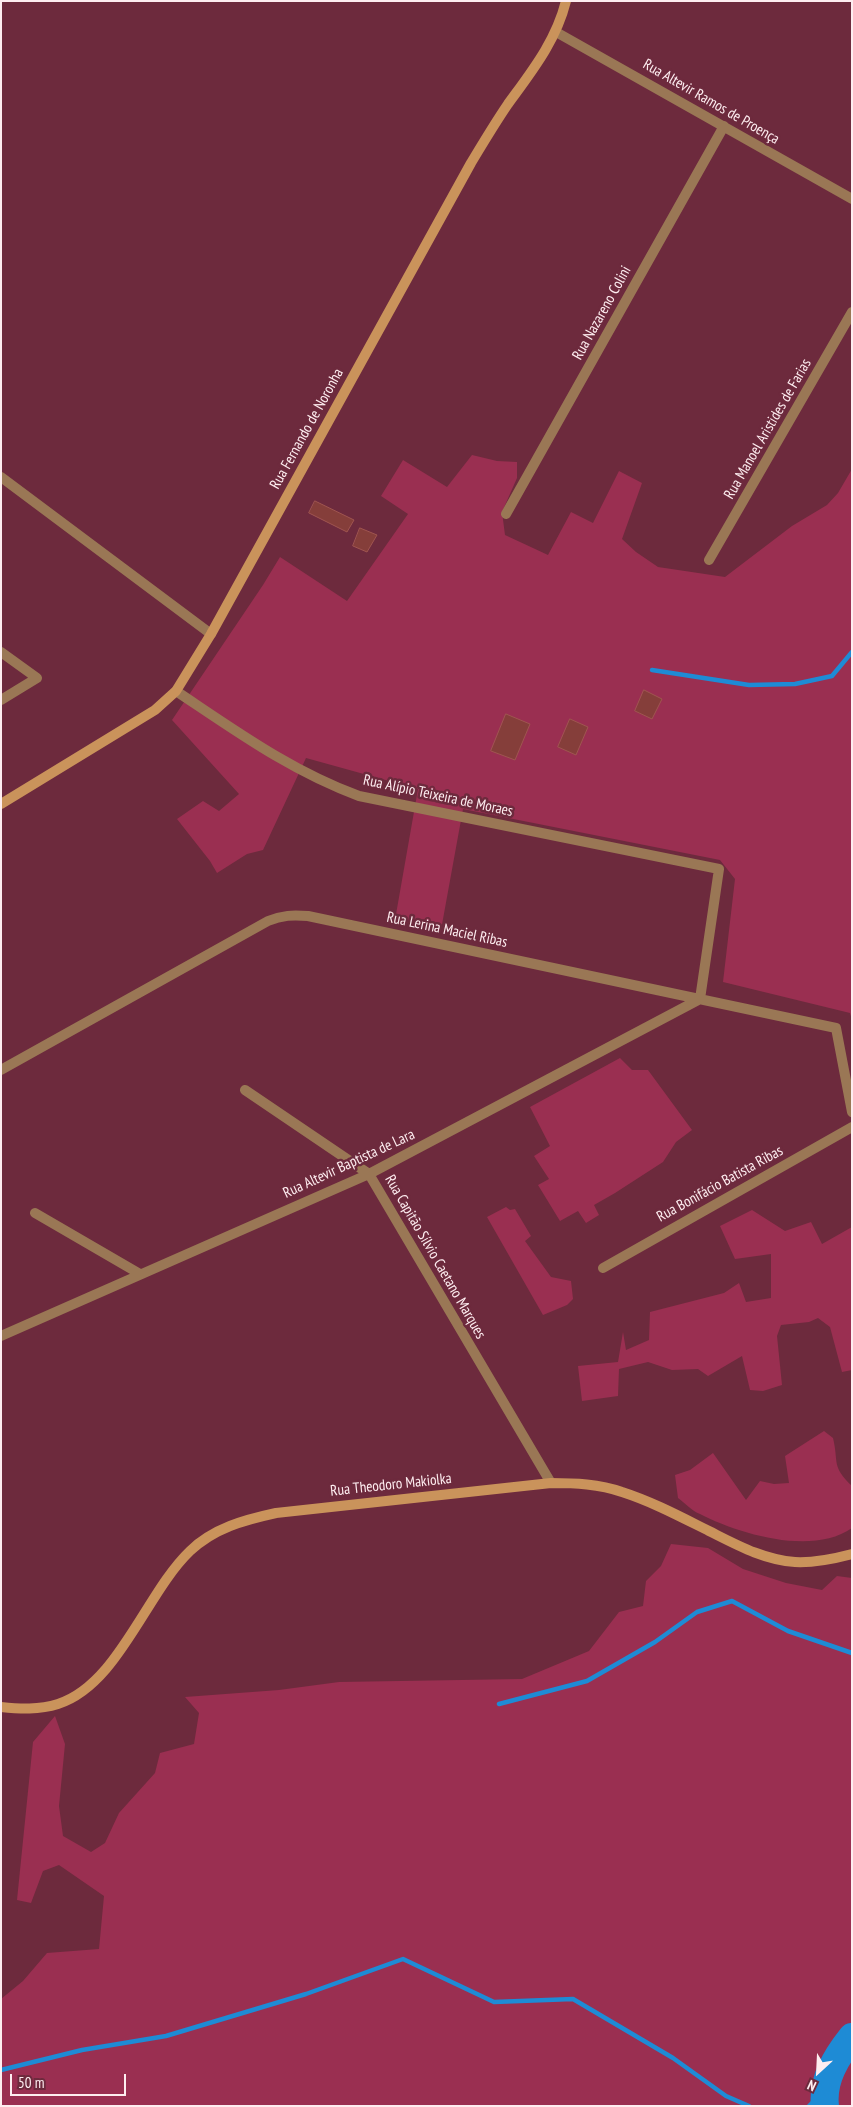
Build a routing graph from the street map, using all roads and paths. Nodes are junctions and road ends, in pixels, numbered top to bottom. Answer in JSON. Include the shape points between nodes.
{"nodes":[{"id":1,"x":566,"y":1,"type":"edge"},
{"id":2,"x":556,"y":32,"type":"junction"},
{"id":3,"x":724,"y":126,"type":"junction"},
{"id":4,"x":852,"y":199,"type":"edge"},
{"id":5,"x":852,"y":312,"type":"edge"},
{"id":6,"x":1,"y":477,"type":"edge"},
{"id":7,"x":506,"y":514,"type":"dead end"},
{"id":8,"x":710,"y":560,"type":"dead end"},
{"id":9,"x":211,"y":634,"type":"junction"},
{"id":10,"x":1,"y":652,"type":"edge"},
{"id":11,"x":176,"y":691,"type":"junction"},
{"id":12,"x":1,"y":700,"type":"edge"},
{"id":13,"x":1,"y":804,"type":"edge"},
{"id":14,"x":700,"y":999,"type":"junction"},
{"id":15,"x":1,"y":1070,"type":"edge"},
{"id":16,"x":245,"y":1090,"type":"dead end"},
{"id":17,"x":852,"y":1112,"type":"edge"},
{"id":18,"x":852,"y":1127,"type":"edge"},
{"id":19,"x":369,"y":1174,"type":"junction"},
{"id":20,"x":35,"y":1213,"type":"dead end"},
{"id":21,"x":603,"y":1268,"type":"dead end"},
{"id":22,"x":140,"y":1274,"type":"junction"},
{"id":23,"x":1,"y":1336,"type":"edge"},
{"id":24,"x":551,"y":1483,"type":"junction"},
{"id":25,"x":852,"y":1554,"type":"edge"},
{"id":26,"x":1,"y":1707,"type":"edge"}],
"edges":[{"from":1,"to":2,"type":"main road","name":"Rua Fernando de Noronha"},
{"from":2,"to":3,"type":"street","name":"Rua Altevir Ramos de Proença"},
{"from":2,"to":9,"type":"main road","name":"Rua Fernando de Noronha","via":[[471,163]]},
{"from":3,"to":4,"type":"street","name":"Rua Altevir Ramos de Proença"},
{"from":3,"to":7,"type":"street","name":"Rua Nazareno Colini"},
{"from":5,"to":8,"type":"street","name":"Rua Manoel Aristides de Farias"},
{"from":6,"to":9,"type":"street"},
{"from":9,"to":11,"type":"main road","name":"Rua Fernando de Noronha"},
{"from":10,"to":12,"type":"street","via":[[37,678]]},
{"from":11,"to":13,"type":"main road","name":"Rua Fernando de Noronha","via":[[149,714]]},
{"from":11,"to":14,"type":"street","name":"Rua Alípio Teixeira de Moraes","via":[[295,768],[359,796],[718,869]]},
{"from":14,"to":15,"type":"street","name":"Rua Lerina Maciel Ribas","via":[[308,916],[280,916]]},
{"from":14,"to":17,"type":"street","name":"Rua Lerina Maciel Ribas","via":[[836,1028]]},
{"from":14,"to":19,"type":"street","name":"Rua Altevir Baptista de Lara"},
{"from":16,"to":19,"type":"street","name":"Rua Capitão Sílvio Caetano Marques"},
{"from":18,"to":21,"type":"street","name":"Rua Bonifácio Batista Ribas"},
{"from":19,"to":22,"type":"street","name":"Rua Altevir Baptista de Lara"},
{"from":19,"to":24,"type":"street","name":"Rua Capitão Sílvio Caetano Marques"},
{"from":20,"to":22,"type":"street"},
{"from":22,"to":23,"type":"street","name":"Rua Altevir Baptista de Lara"},
{"from":24,"to":25,"type":"main road","name":"Rua Theodoro Makiolka","via":[[621,1491],[740,1547],[776,1559],[818,1561]]},
{"from":24,"to":26,"type":"main road","name":"Rua Theodoro Makiolka","via":[[303,1509],[226,1526],[190,1550],[176,1566],[114,1658],[88,1687],[73,1698],[38,1709]]}]}
